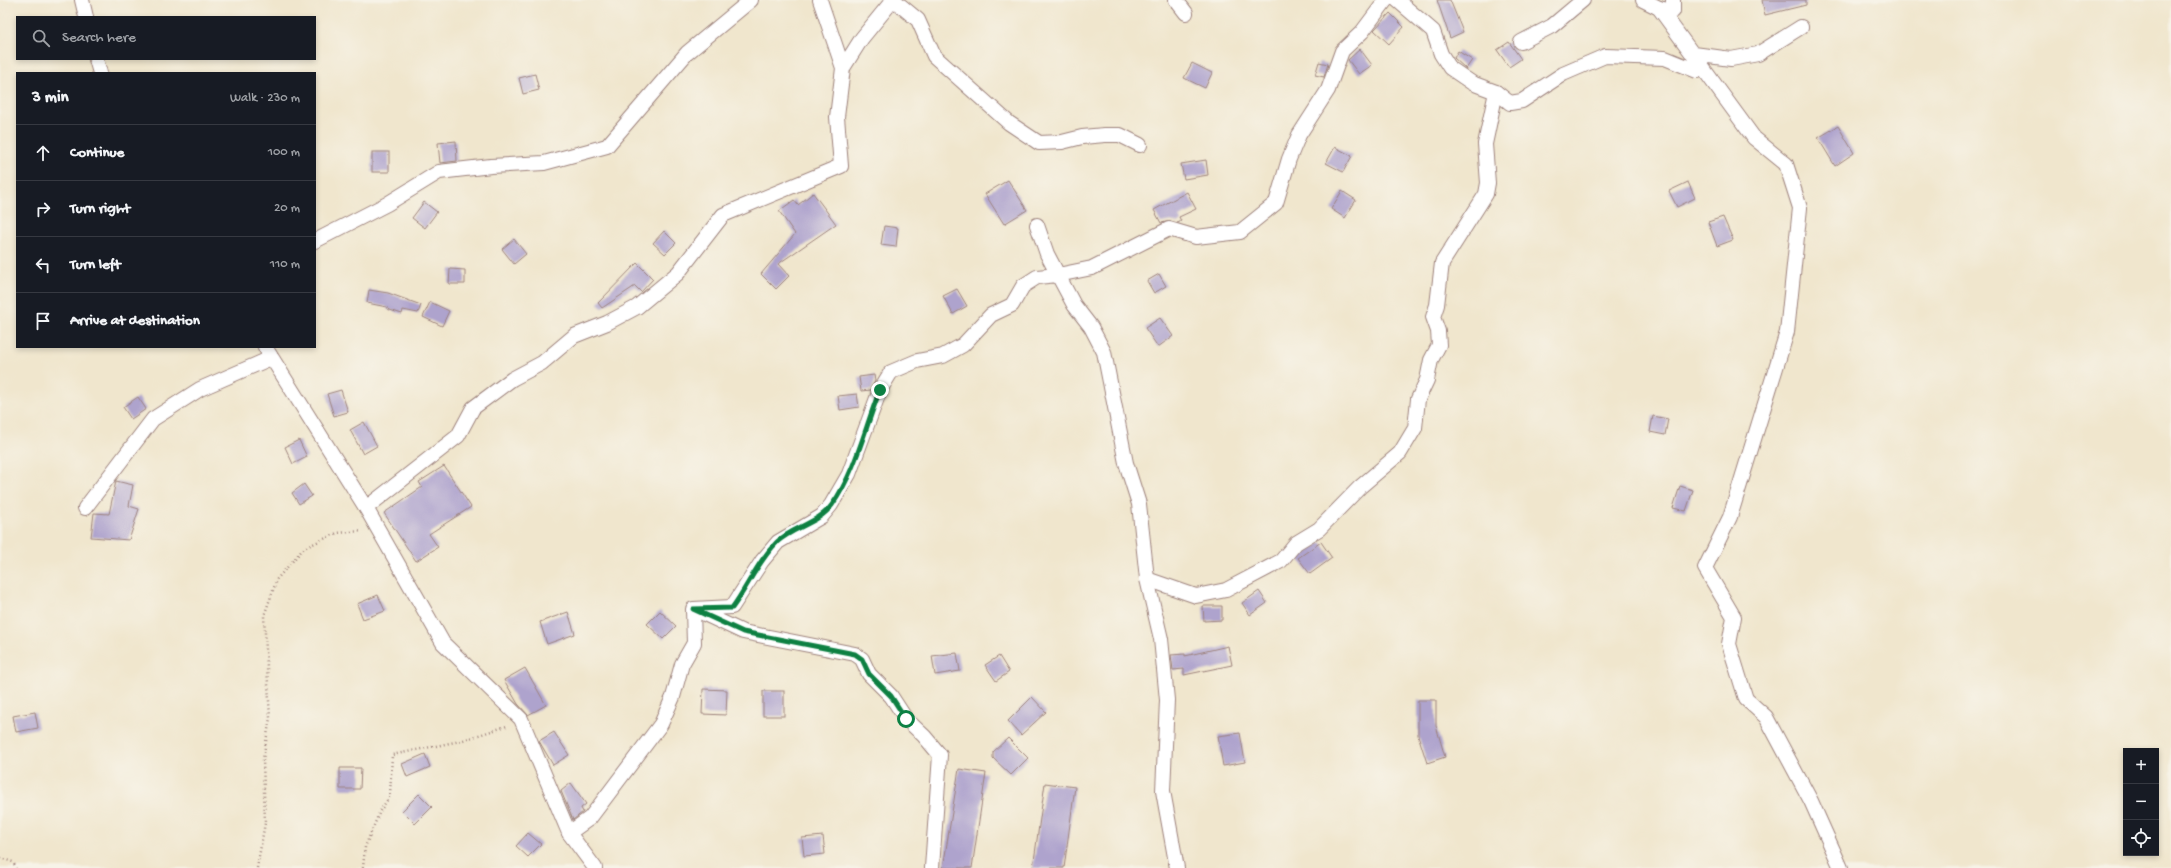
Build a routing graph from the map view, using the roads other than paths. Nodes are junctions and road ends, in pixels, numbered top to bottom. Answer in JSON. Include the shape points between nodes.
{"nodes":[{"id":1,"x":82,"y":0,"type":"edge"},
{"id":2,"x":751,"y":0,"type":"edge"},
{"id":3,"x":820,"y":0,"type":"edge"},
{"id":4,"x":894,"y":0,"type":"edge"},
{"id":5,"x":1176,"y":0,"type":"edge"},
{"id":6,"x":1386,"y":0,"type":"edge"},
{"id":7,"x":1397,"y":0,"type":"edge"},
{"id":8,"x":1583,"y":0,"type":"edge"},
{"id":9,"x":1643,"y":0,"type":"edge"},
{"id":10,"x":1674,"y":0,"type":"edge"},
{"id":11,"x":1659,"y":8,"type":"junction"},
{"id":12,"x":1186,"y":13,"type":"dead end"},
{"id":13,"x":86,"y":16,"type":"edge"},
{"id":14,"x":1801,"y":27,"type":"dead end"},
{"id":15,"x":1521,"y":42,"type":"dead end"},
{"id":16,"x":1694,"y":54,"type":"junction"},
{"id":17,"x":96,"y":60,"type":"edge"},
{"id":18,"x":843,"y":68,"type":"junction"},
{"id":19,"x":100,"y":72,"type":"edge"},
{"id":20,"x":1496,"y":92,"type":"junction"},
{"id":21,"x":1140,"y":145,"type":"dead end"},
{"id":22,"x":1037,"y":225,"type":"dead end"},
{"id":23,"x":316,"y":240,"type":"edge"},
{"id":24,"x":1058,"y":275,"type":"junction"},
{"id":25,"x":268,"y":353,"type":"edge"},
{"id":26,"x":85,"y":508,"type":"dead end"},
{"id":27,"x":366,"y":508,"type":"junction"},
{"id":28,"x":1146,"y":579,"type":"junction"},
{"id":29,"x":693,"y":609,"type":"junction"},
{"id":30,"x":569,"y":833,"type":"junction"},
{"id":31,"x":595,"y":868,"type":"edge"},
{"id":32,"x":932,"y":868,"type":"edge"},
{"id":33,"x":1177,"y":868,"type":"edge"},
{"id":34,"x":1841,"y":868,"type":"edge"}],
"edges":[{"from":1,"to":13,"type":"street"},
{"from":2,"to":23,"type":"street","via":[[687,53],[607,146],[544,163],[439,172],[387,204]]},
{"from":3,"to":18,"type":"street"},
{"from":4,"to":18,"type":"street","via":[[862,38]]},
{"from":4,"to":21,"type":"street","via":[[918,20],[934,56],[1009,123],[1039,143],[1120,135]]},
{"from":5,"to":12,"type":"street"},
{"from":6,"to":24,"type":"street","via":[[1362,32],[1342,51],[1328,90],[1299,135],[1276,203],[1240,232],[1196,237],[1169,229],[1092,268]]},
{"from":7,"to":20,"type":"street","via":[[1433,31],[1441,54],[1450,68],[1472,83]]},
{"from":8,"to":15,"type":"street","via":[[1552,26]]},
{"from":9,"to":11,"type":"street"},
{"from":10,"to":11,"type":"street","via":[[1673,11]]},
{"from":11,"to":16,"type":"street"},
{"from":14,"to":16,"type":"street","via":[[1758,54],[1731,59]]},
{"from":16,"to":20,"type":"street","via":[[1697,71],[1665,58],[1605,56],[1563,74],[1522,101],[1510,103]]},
{"from":16,"to":34,"type":"street","via":[[1754,138],[1786,164],[1800,208],[1787,332],[1730,517],[1705,568],[1734,617],[1729,644],[1746,699],[1766,716],[1811,801]]},
{"from":17,"to":19,"type":"street"},
{"from":18,"to":27,"type":"street","via":[[837,117],[841,166],[723,215],[678,272],[637,307],[607,324],[574,336],[542,363],[512,379],[478,404],[473,408],[458,436]]},
{"from":20,"to":28,"type":"street","via":[[1486,144],[1486,194],[1442,263],[1433,317],[1439,345],[1431,360],[1427,380],[1418,399],[1415,428],[1400,453],[1360,487],[1319,529],[1296,544],[1281,560],[1226,590],[1196,596]]},
{"from":22,"to":24,"type":"street","via":[[1047,254]]},
{"from":24,"to":28,"type":"street","via":[[1104,352],[1126,463],[1138,504]]},
{"from":24,"to":29,"type":"street","via":[[1037,277],[1023,286],[1012,305],[991,315],[963,345],[944,356],[917,360],[891,372],[880,390],[849,474],[831,506],[822,516],[778,542],[762,561],[732,608]]},
{"from":25,"to":26,"type":"street","via":[[200,389],[153,419]]},
{"from":25,"to":27,"type":"street"},
{"from":27,"to":30,"type":"street","via":[[443,643],[521,721]]},
{"from":28,"to":33,"type":"street","via":[[1161,639],[1167,700],[1163,791]]},
{"from":29,"to":30,"type":"street","via":[[694,643],[682,664],[673,697],[661,724],[590,818]]},
{"from":29,"to":32,"type":"street","via":[[743,632],[855,654],[862,659],[869,674],[891,696],[906,719],[940,755]]},
{"from":30,"to":31,"type":"street"}]}
